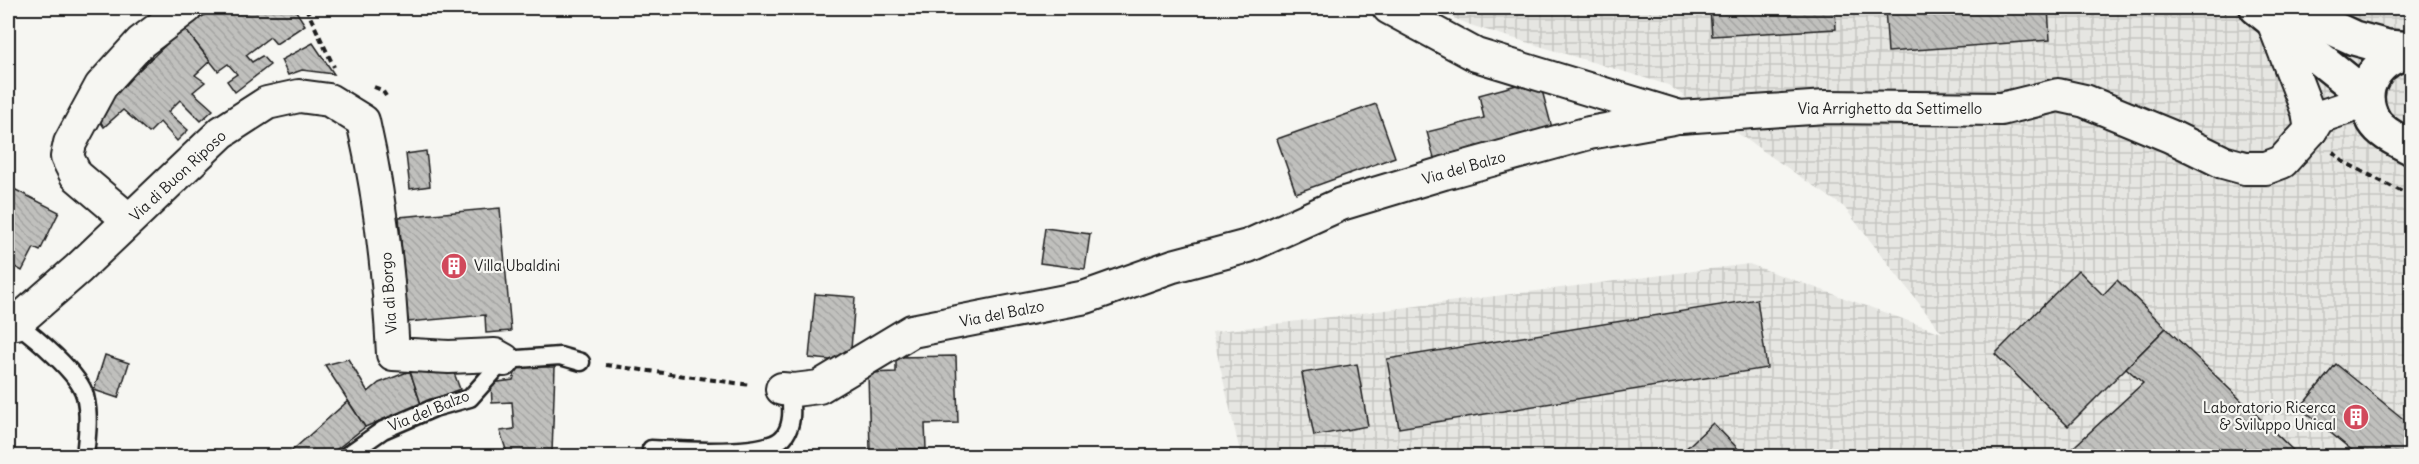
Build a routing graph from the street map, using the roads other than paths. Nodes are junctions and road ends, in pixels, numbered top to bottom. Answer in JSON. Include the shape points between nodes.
{"nodes":[{"id":1,"x":186,"y":8,"type":"edge"},
{"id":2,"x":1389,"y":8,"type":"edge"},
{"id":3,"x":2273,"y":13,"type":"edge"},
{"id":4,"x":2412,"y":51,"type":"edge"},
{"id":5,"x":2367,"y":101,"type":"junction"},
{"id":6,"x":1680,"y":117,"type":"junction"},
{"id":7,"x":363,"y":121,"type":"joint"},
{"id":8,"x":2320,"y":140,"type":"junction"},
{"id":9,"x":2412,"y":148,"type":"edge"},
{"id":10,"x":129,"y":220,"type":"junction"},
{"id":11,"x":12,"y":322,"type":"edge"},
{"id":12,"x":504,"y":360,"type":"junction"},
{"id":13,"x":581,"y":362,"type":"road end"},
{"id":14,"x":786,"y":390,"type":"joint"},
{"id":15,"x":651,"y":449,"type":"dead end"},
{"id":16,"x":85,"y":456,"type":"edge"},
{"id":17,"x":346,"y":456,"type":"edge"}],
"edges":[{"from":1,"to":10,"type":"street","via":[[141,42],[102,86],[70,143],[68,157],[76,175]]},
{"from":2,"to":6,"type":"street","name":"Via Arrighetto da Settimello","via":[[1476,55]]},
{"from":3,"to":4,"type":"main road"},
{"from":3,"to":5,"type":"main road"},
{"from":3,"to":8,"type":"street"},
{"from":4,"to":5,"type":"main road","via":[[2391,56],[2380,65],[2370,82]]},
{"from":5,"to":8,"type":"street","name":"Via Arrighetto da Settimello","via":[[2319,117]]},
{"from":5,"to":9,"type":"main road","via":[[2382,131]]},
{"from":6,"to":8,"type":"street","name":"Via Arrighetto da Settimello","via":[[1826,107],[2001,110],[2058,95],[2085,101],[2245,168],[2266,168]]},
{"from":6,"to":14,"type":"street","name":"Via del Balzo","via":[[1589,133],[1433,176],[1341,204],[1248,246],[1173,266],[1086,297],[912,331],[819,387]]},
{"from":7,"to":10,"type":"street","name":"Via di Buon Riposo","via":[[329,100],[299,96],[267,103],[222,132]]},
{"from":7,"to":12,"type":"street","name":"Via di Borgo","via":[[382,213],[393,354],[495,355]]},
{"from":10,"to":11,"type":"street","name":"Via di Buon Riposo","via":[[78,270]]},
{"from":11,"to":16,"type":"lane","name":"Via di Buon Riposo","via":[[65,365],[85,394]]},
{"from":12,"to":13,"type":"lane","via":[[560,356]]},
{"from":12,"to":17,"type":"lane","name":"Via del Balzo","via":[[470,398],[434,408],[383,430]]},
{"from":14,"to":15,"type":"lane","via":[[792,417],[784,437],[777,443],[750,450]]}]}
